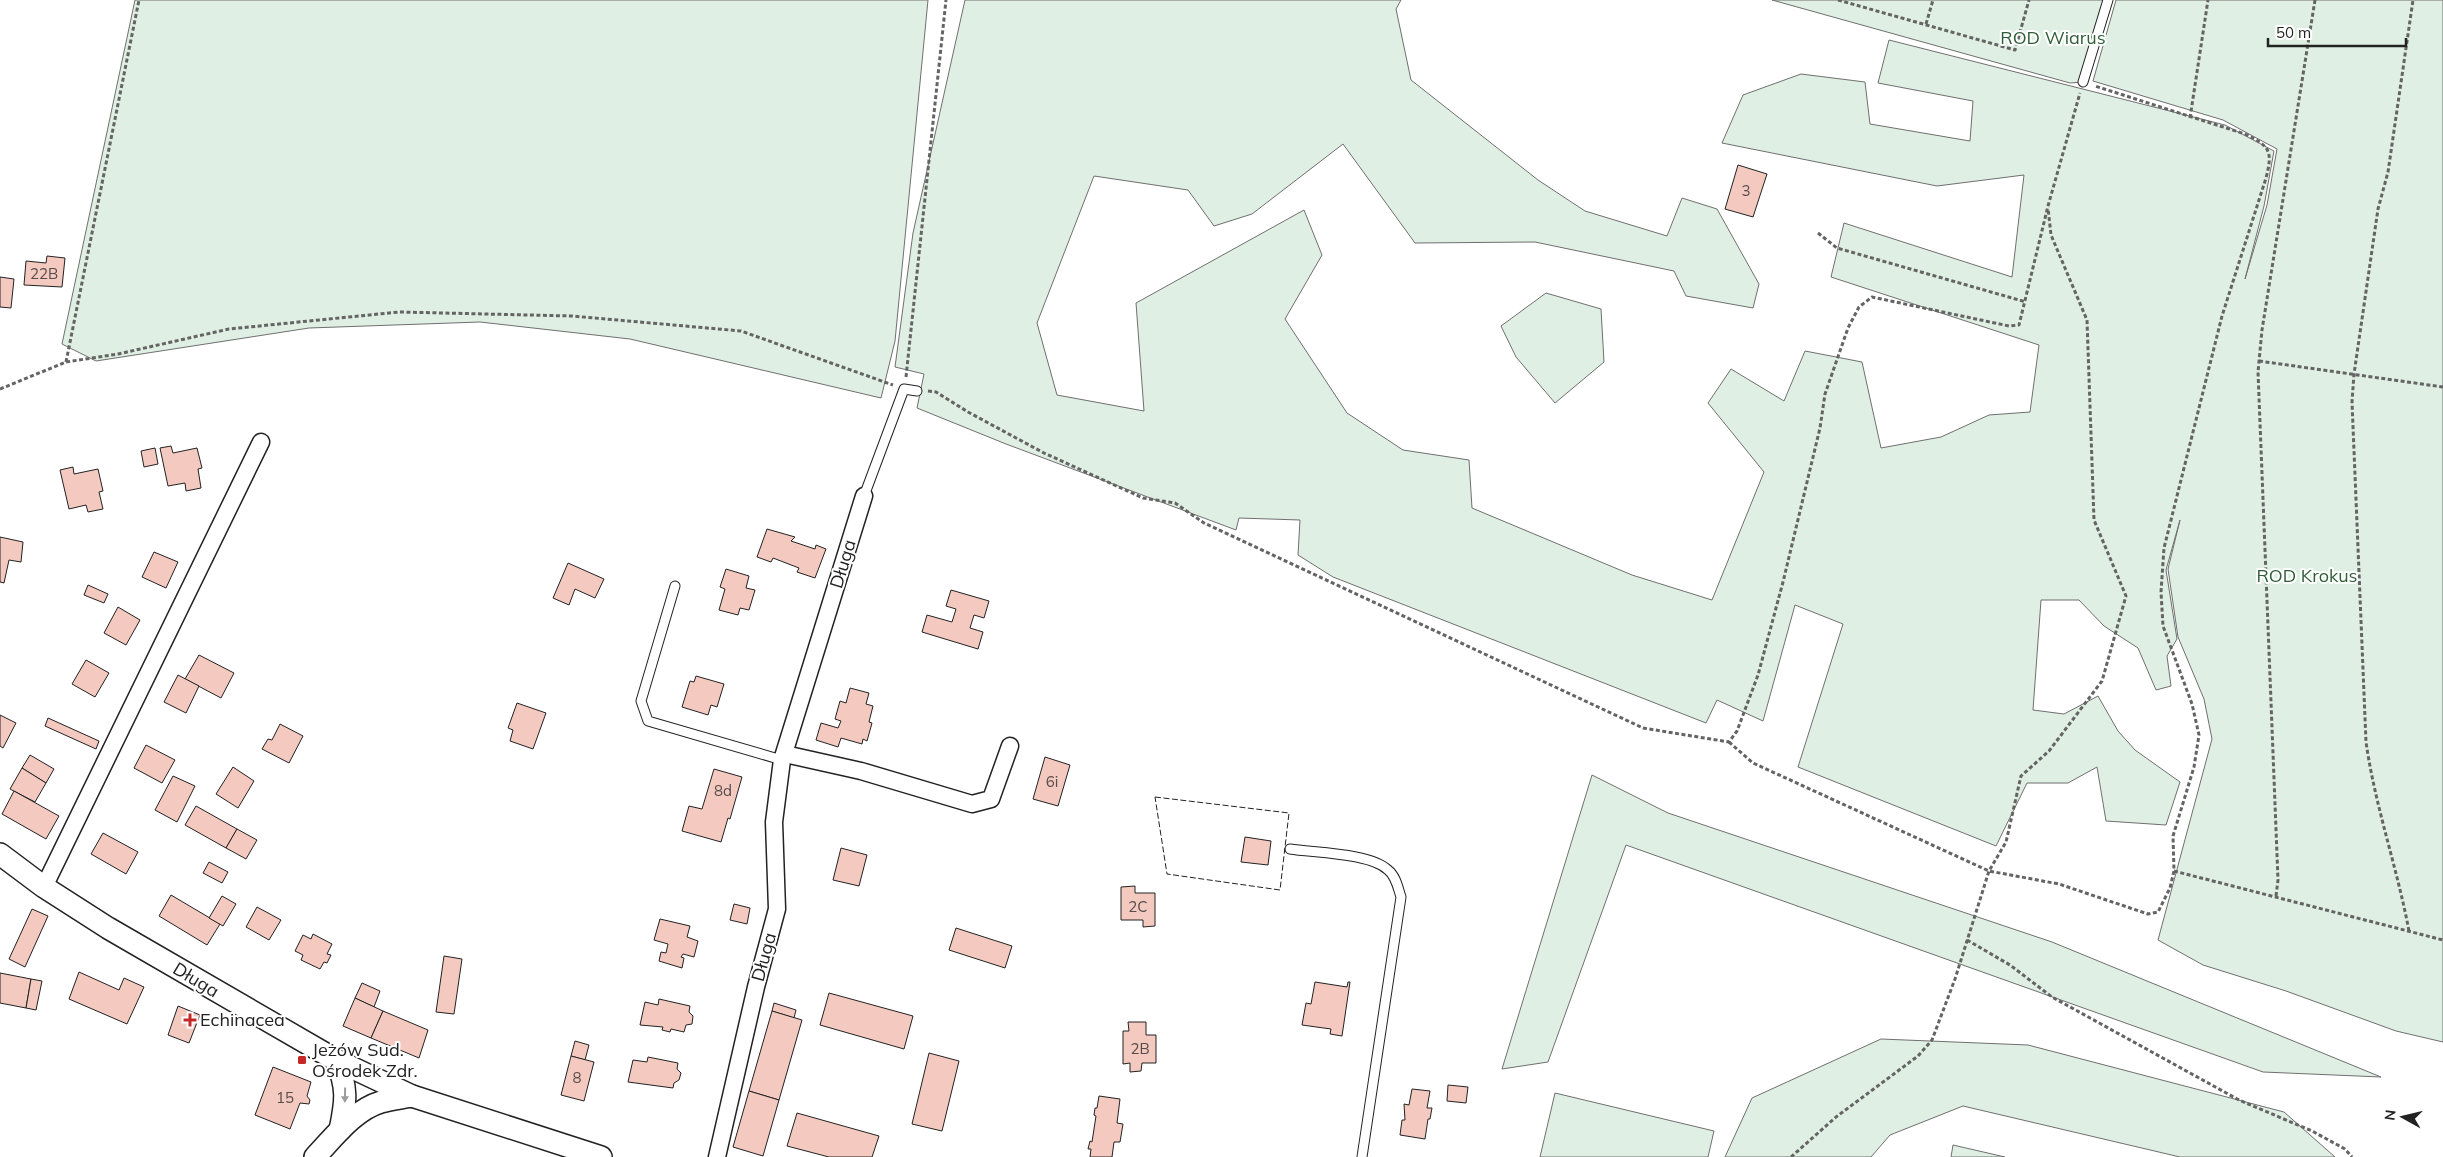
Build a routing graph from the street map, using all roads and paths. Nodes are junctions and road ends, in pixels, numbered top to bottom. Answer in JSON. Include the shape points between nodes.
{"nodes":[{"id":1,"x":139,"y":0,"type":"edge"},
{"id":2,"x":946,"y":0,"type":"edge"},
{"id":3,"x":1838,"y":0,"type":"edge"},
{"id":4,"x":1933,"y":0,"type":"edge"},
{"id":5,"x":2029,"y":0,"type":"edge"},
{"id":6,"x":2108,"y":0,"type":"edge"},
{"id":7,"x":2208,"y":0,"type":"edge"},
{"id":8,"x":2315,"y":0,"type":"edge"},
{"id":9,"x":2414,"y":0,"type":"edge"},
{"id":10,"x":1926,"y":24,"type":"junction"},
{"id":11,"x":2083,"y":82,"type":"junction"},
{"id":12,"x":2190,"y":118,"type":"junction"},
{"id":13,"x":2048,"y":206,"type":"junction"},
{"id":14,"x":1818,"y":233,"type":"dead end"},
{"id":15,"x":2026,"y":302,"type":"junction"},
{"id":16,"x":2259,"y":361,"type":"junction"},
{"id":17,"x":66,"y":362,"type":"junction"},
{"id":18,"x":2354,"y":374,"type":"junction"},
{"id":19,"x":2443,"y":387,"type":"edge"},
{"id":20,"x":0,"y":389,"type":"edge"},
{"id":21,"x":904,"y":389,"type":"junction"},
{"id":22,"x":917,"y":391,"type":"joint"},
{"id":23,"x":260,"y":442,"type":"dead end"},
{"id":24,"x":864,"y":496,"type":"joint"},
{"id":25,"x":675,"y":586,"type":"dead end"},
{"id":26,"x":1729,"y":742,"type":"junction"},
{"id":27,"x":1010,"y":746,"type":"dead end"},
{"id":28,"x":784,"y":757,"type":"junction"},
{"id":29,"x":1290,"y":849,"type":"dead end"},
{"id":30,"x":0,"y":854,"type":"edge"},
{"id":31,"x":1989,"y":871,"type":"junction"},
{"id":32,"x":2174,"y":871,"type":"junction"},
{"id":33,"x":44,"y":887,"type":"junction"},
{"id":34,"x":2276,"y":896,"type":"junction"},
{"id":35,"x":2409,"y":931,"type":"junction"},
{"id":36,"x":1967,"y":940,"type":"junction"},
{"id":37,"x":2443,"y":940,"type":"edge"},
{"id":38,"x":336,"y":1060,"type":"junction"},
{"id":39,"x":412,"y":1096,"type":"junction"},
{"id":40,"x":340,"y":1130,"type":"junction"},
{"id":41,"x":316,"y":1157,"type":"edge"},
{"id":42,"x":601,"y":1157,"type":"edge"},
{"id":43,"x":717,"y":1157,"type":"edge"},
{"id":44,"x":1362,"y":1157,"type":"edge"},
{"id":45,"x":1791,"y":1157,"type":"edge"},
{"id":46,"x":2352,"y":1157,"type":"edge"}],
"edges":[{"from":1,"to":17,"type":"path"},
{"from":2,"to":21,"type":"path"},
{"from":3,"to":10,"type":"path"},
{"from":4,"to":10,"type":"path"},
{"from":5,"to":10,"type":"path","via":[[2015,50]]},
{"from":6,"to":11,"type":"lane"},
{"from":7,"to":12,"type":"path"},
{"from":8,"to":16,"type":"path"},
{"from":9,"to":18,"type":"path"},
{"from":11,"to":12,"type":"path"},
{"from":11,"to":13,"type":"path"},
{"from":12,"to":32,"type":"path","via":[[2229,128],[2261,142],[2270,157],[2222,316],[2164,548],[2163,626],[2192,704],[2199,734],[2194,767],[2173,836]]},
{"from":13,"to":15,"type":"path"},
{"from":13,"to":31,"type":"path","via":[[2051,235],[2087,320],[2094,520],[2126,596],[2102,681],[2049,751],[2021,776],[2006,842]]},
{"from":14,"to":15,"type":"path","via":[[1837,248]]},
{"from":15,"to":26,"type":"path","via":[[2019,325],[2009,326],[1872,297],[1859,307],[1848,328],[1825,394],[1820,428],[1758,675],[1737,731]]},
{"from":16,"to":18,"type":"path"},
{"from":16,"to":34,"type":"path","via":[[2278,880]]},
{"from":17,"to":20,"type":"path"},
{"from":17,"to":21,"type":"path","via":[[229,329],[399,312],[572,316],[741,331]]},
{"from":18,"to":19,"type":"path"},
{"from":18,"to":35,"type":"path","via":[[2352,402],[2366,742],[2372,783]]},
{"from":21,"to":22,"type":"lane"},
{"from":21,"to":24,"type":"lane","name":"Długa"},
{"from":22,"to":26,"type":"path","via":[[936,392],[1044,453],[1143,498],[1176,503],[1204,523],[1643,728]]},
{"from":23,"to":33,"type":"street"},
{"from":24,"to":28,"type":"street","name":"Długa"},
{"from":25,"to":28,"type":"lane","via":[[641,701],[648,721]]},
{"from":26,"to":31,"type":"path","via":[[1753,763]]},
{"from":27,"to":28,"type":"street","via":[[991,799],[972,804],[861,771]]},
{"from":28,"to":43,"type":"street","name":"Długa","via":[[774,822],[777,909]]},
{"from":29,"to":44,"type":"lane","via":[[1374,862],[1388,870],[1396,881],[1401,898]]},
{"from":30,"to":33,"type":"street","name":"Długa"},
{"from":31,"to":32,"type":"path","via":[[2058,884],[2148,914],[2158,912],[2164,904]]},
{"from":31,"to":36,"type":"path"},
{"from":32,"to":34,"type":"path"},
{"from":33,"to":38,"type":"street","name":"Długa","via":[[108,928]]},
{"from":34,"to":35,"type":"path"},
{"from":35,"to":37,"type":"path"},
{"from":36,"to":45,"type":"path","via":[[1932,1040],[1918,1056],[1836,1117]]},
{"from":36,"to":46,"type":"path","via":[[2010,965],[2052,997],[2239,1100],[2312,1131],[2345,1149]]},
{"from":38,"to":39,"type":"street","name":"Długa"},
{"from":38,"to":40,"type":"street","one_way":true,"via":[[345,1082],[345,1108]]},
{"from":39,"to":40,"type":"street","via":[[380,1102]]},
{"from":39,"to":42,"type":"street","name":"Długa"},
{"from":40,"to":41,"type":"street"}]}
